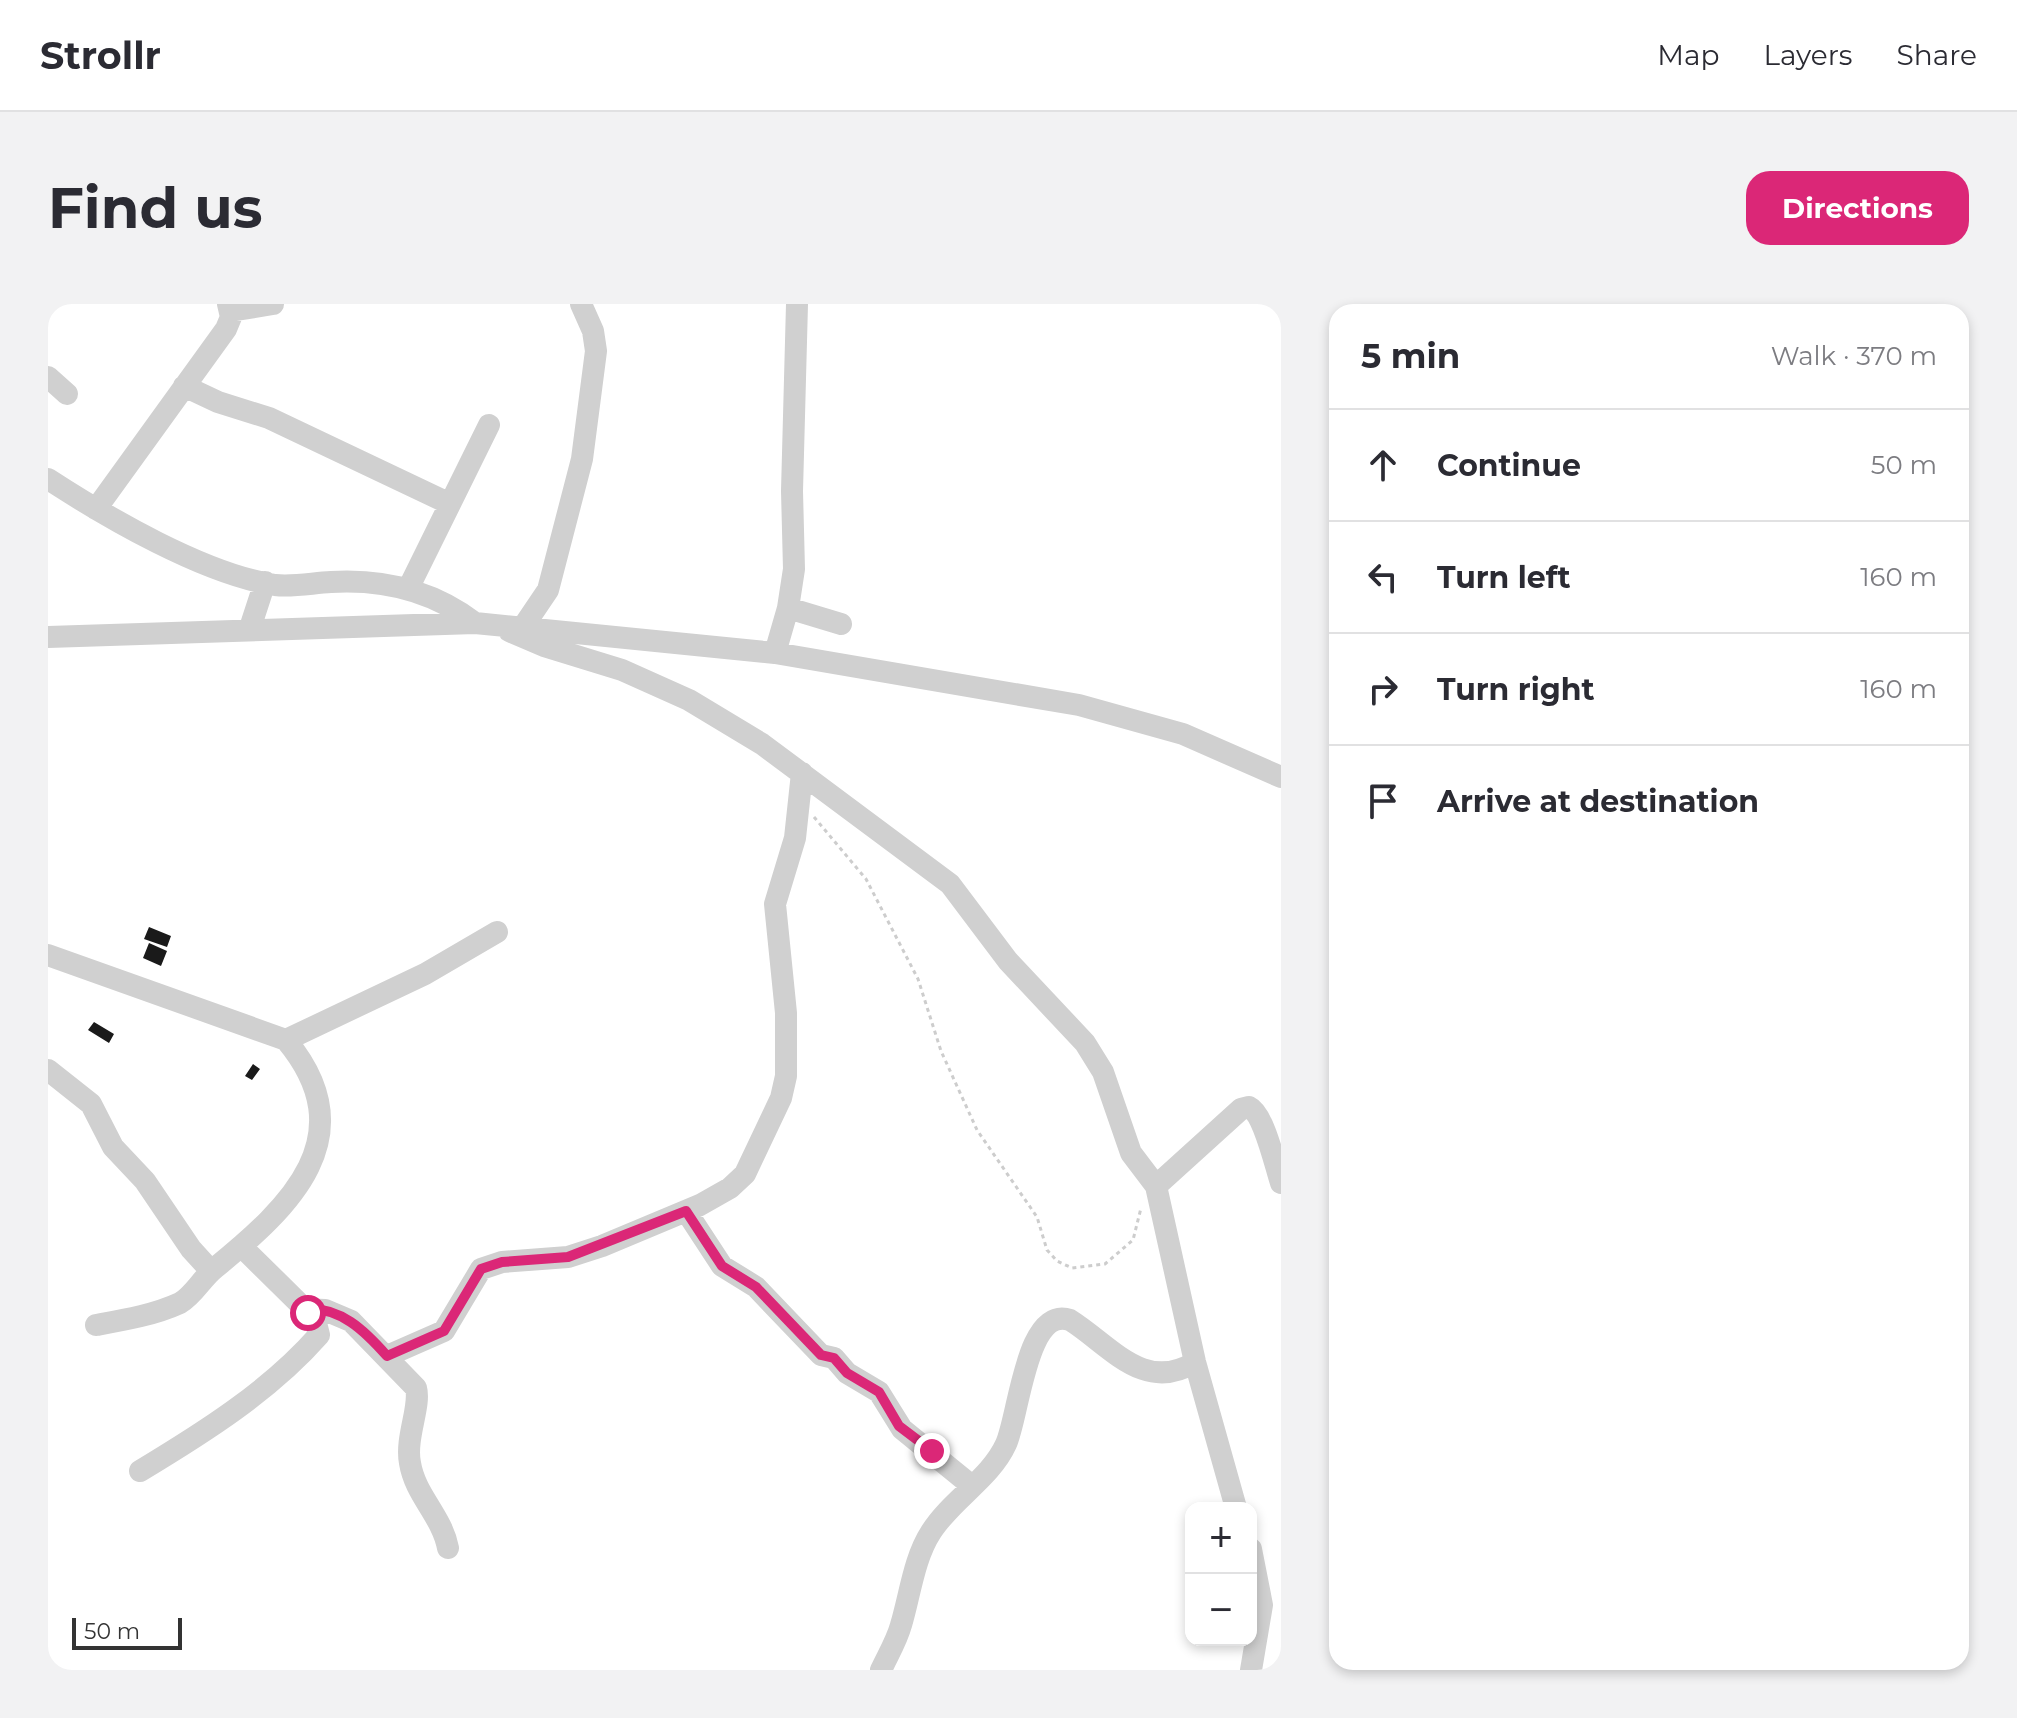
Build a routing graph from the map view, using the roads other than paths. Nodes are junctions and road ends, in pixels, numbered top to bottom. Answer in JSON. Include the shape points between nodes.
{"nodes":[{"id":1,"x":581,"y":304,"type":"edge"},
{"id":2,"x":797,"y":304,"type":"edge"},
{"id":3,"x":263,"y":305,"type":"edge"},
{"id":4,"x":229,"y":308,"type":"edge"},
{"id":5,"x":48,"y":377,"type":"edge"},
{"id":6,"x":184,"y":386,"type":"junction"},
{"id":7,"x":67,"y":394,"type":"dead end"},
{"id":8,"x":489,"y":425,"type":"dead end"},
{"id":9,"x":48,"y":479,"type":"edge"},
{"id":10,"x":448,"y":503,"type":"junction"},
{"id":11,"x":96,"y":509,"type":"junction"},
{"id":12,"x":265,"y":582,"type":"junction"},
{"id":13,"x":408,"y":589,"type":"junction"},
{"id":14,"x":788,"y":608,"type":"junction"},
{"id":15,"x":485,"y":624,"type":"junction"},
{"id":16,"x":841,"y":624,"type":"dead end"},
{"id":17,"x":523,"y":627,"type":"junction"},
{"id":18,"x":250,"y":628,"type":"junction"},
{"id":19,"x":48,"y":637,"type":"edge"},
{"id":20,"x":775,"y":653,"type":"junction"},
{"id":21,"x":802,"y":773,"type":"junction"},
{"id":22,"x":1281,"y":777,"type":"edge"},
{"id":23,"x":497,"y":932,"type":"dead end"},
{"id":24,"x":48,"y":955,"type":"edge"},
{"id":25,"x":286,"y":1040,"type":"junction"},
{"id":26,"x":48,"y":1070,"type":"edge"},
{"id":27,"x":1281,"y":1183,"type":"edge"},
{"id":28,"x":1156,"y":1186,"type":"junction"},
{"id":29,"x":686,"y":1211,"type":"junction"},
{"id":30,"x":242,"y":1247,"type":"junction"},
{"id":31,"x":211,"y":1271,"type":"junction"},
{"id":32,"x":304,"y":1309,"type":"junction"},
{"id":33,"x":96,"y":1325,"type":"dead end"},
{"id":34,"x":387,"y":1356,"type":"junction"},
{"id":35,"x":1195,"y":1362,"type":"junction"},
{"id":36,"x":140,"y":1471,"type":"dead end"},
{"id":37,"x":972,"y":1486,"type":"junction"},
{"id":38,"x":1234,"y":1502,"type":"edge"},
{"id":39,"x":448,"y":1548,"type":"dead end"},
{"id":40,"x":1256,"y":1574,"type":"edge"},
{"id":41,"x":881,"y":1670,"type":"edge"},
{"id":42,"x":1251,"y":1670,"type":"edge"}],
"edges":[{"from":1,"to":17,"type":"street","via":[[596,351],[582,459],[548,590]]},
{"from":2,"to":14,"type":"street","via":[[794,569]]},
{"from":3,"to":4,"type":"street"},
{"from":4,"to":6,"type":"street","via":[[226,329]]},
{"from":5,"to":7,"type":"street"},
{"from":6,"to":10,"type":"street","via":[[269,418]]},
{"from":6,"to":11,"type":"street"},
{"from":8,"to":10,"type":"street"},
{"from":9,"to":11,"type":"street"},
{"from":10,"to":13,"type":"street"},
{"from":11,"to":12,"type":"street","via":[[186,553]]},
{"from":12,"to":13,"type":"street","via":[[358,581]]},
{"from":12,"to":18,"type":"street"},
{"from":13,"to":15,"type":"street"},
{"from":14,"to":16,"type":"street"},
{"from":14,"to":20,"type":"street"},
{"from":15,"to":17,"type":"street"},
{"from":15,"to":18,"type":"street"},
{"from":15,"to":21,"type":"street","via":[[622,670],[689,700]]},
{"from":17,"to":20,"type":"street"},
{"from":18,"to":19,"type":"street"},
{"from":20,"to":22,"type":"street","via":[[1079,705],[1183,734]]},
{"from":21,"to":28,"type":"street","via":[[930,867],[966,900],[1008,961],[1094,1058],[1131,1153]]},
{"from":21,"to":29,"type":"street","via":[[795,838],[775,904],[786,1013],[781,1098],[741,1179]]},
{"from":23,"to":25,"type":"street","via":[[425,974]]},
{"from":24,"to":25,"type":"street"},
{"from":25,"to":30,"type":"street","via":[[313,1088],[319,1148],[297,1187]]},
{"from":26,"to":31,"type":"street","via":[[91,1104],[113,1147],[145,1181]]},
{"from":27,"to":28,"type":"street","via":[[1262,1127],[1249,1107]]},
{"from":28,"to":35,"type":"street"},
{"from":29,"to":34,"type":"street","via":[[568,1257],[502,1262],[481,1269],[444,1331]]},
{"from":29,"to":37,"type":"street","via":[[722,1266],[756,1287],[821,1355],[834,1358],[847,1373],[879,1392],[902,1429]]},
{"from":30,"to":31,"type":"street"},
{"from":30,"to":32,"type":"street"},
{"from":31,"to":33,"type":"street","via":[[179,1303]]},
{"from":32,"to":34,"type":"street","via":[[344,1316]]},
{"from":32,"to":36,"type":"street","via":[[320,1331],[309,1347],[200,1434]]},
{"from":34,"to":39,"type":"street","via":[[418,1391],[409,1441],[411,1467],[417,1487],[442,1525]]},
{"from":35,"to":37,"type":"street","via":[[1173,1373],[1148,1371],[1070,1320],[1052,1320],[1032,1345],[1007,1442]]},
{"from":35,"to":38,"type":"street"},
{"from":37,"to":41,"type":"street","via":[[929,1535],[900,1630]]},
{"from":40,"to":42,"type":"street","via":[[1262,1605]]}]}
